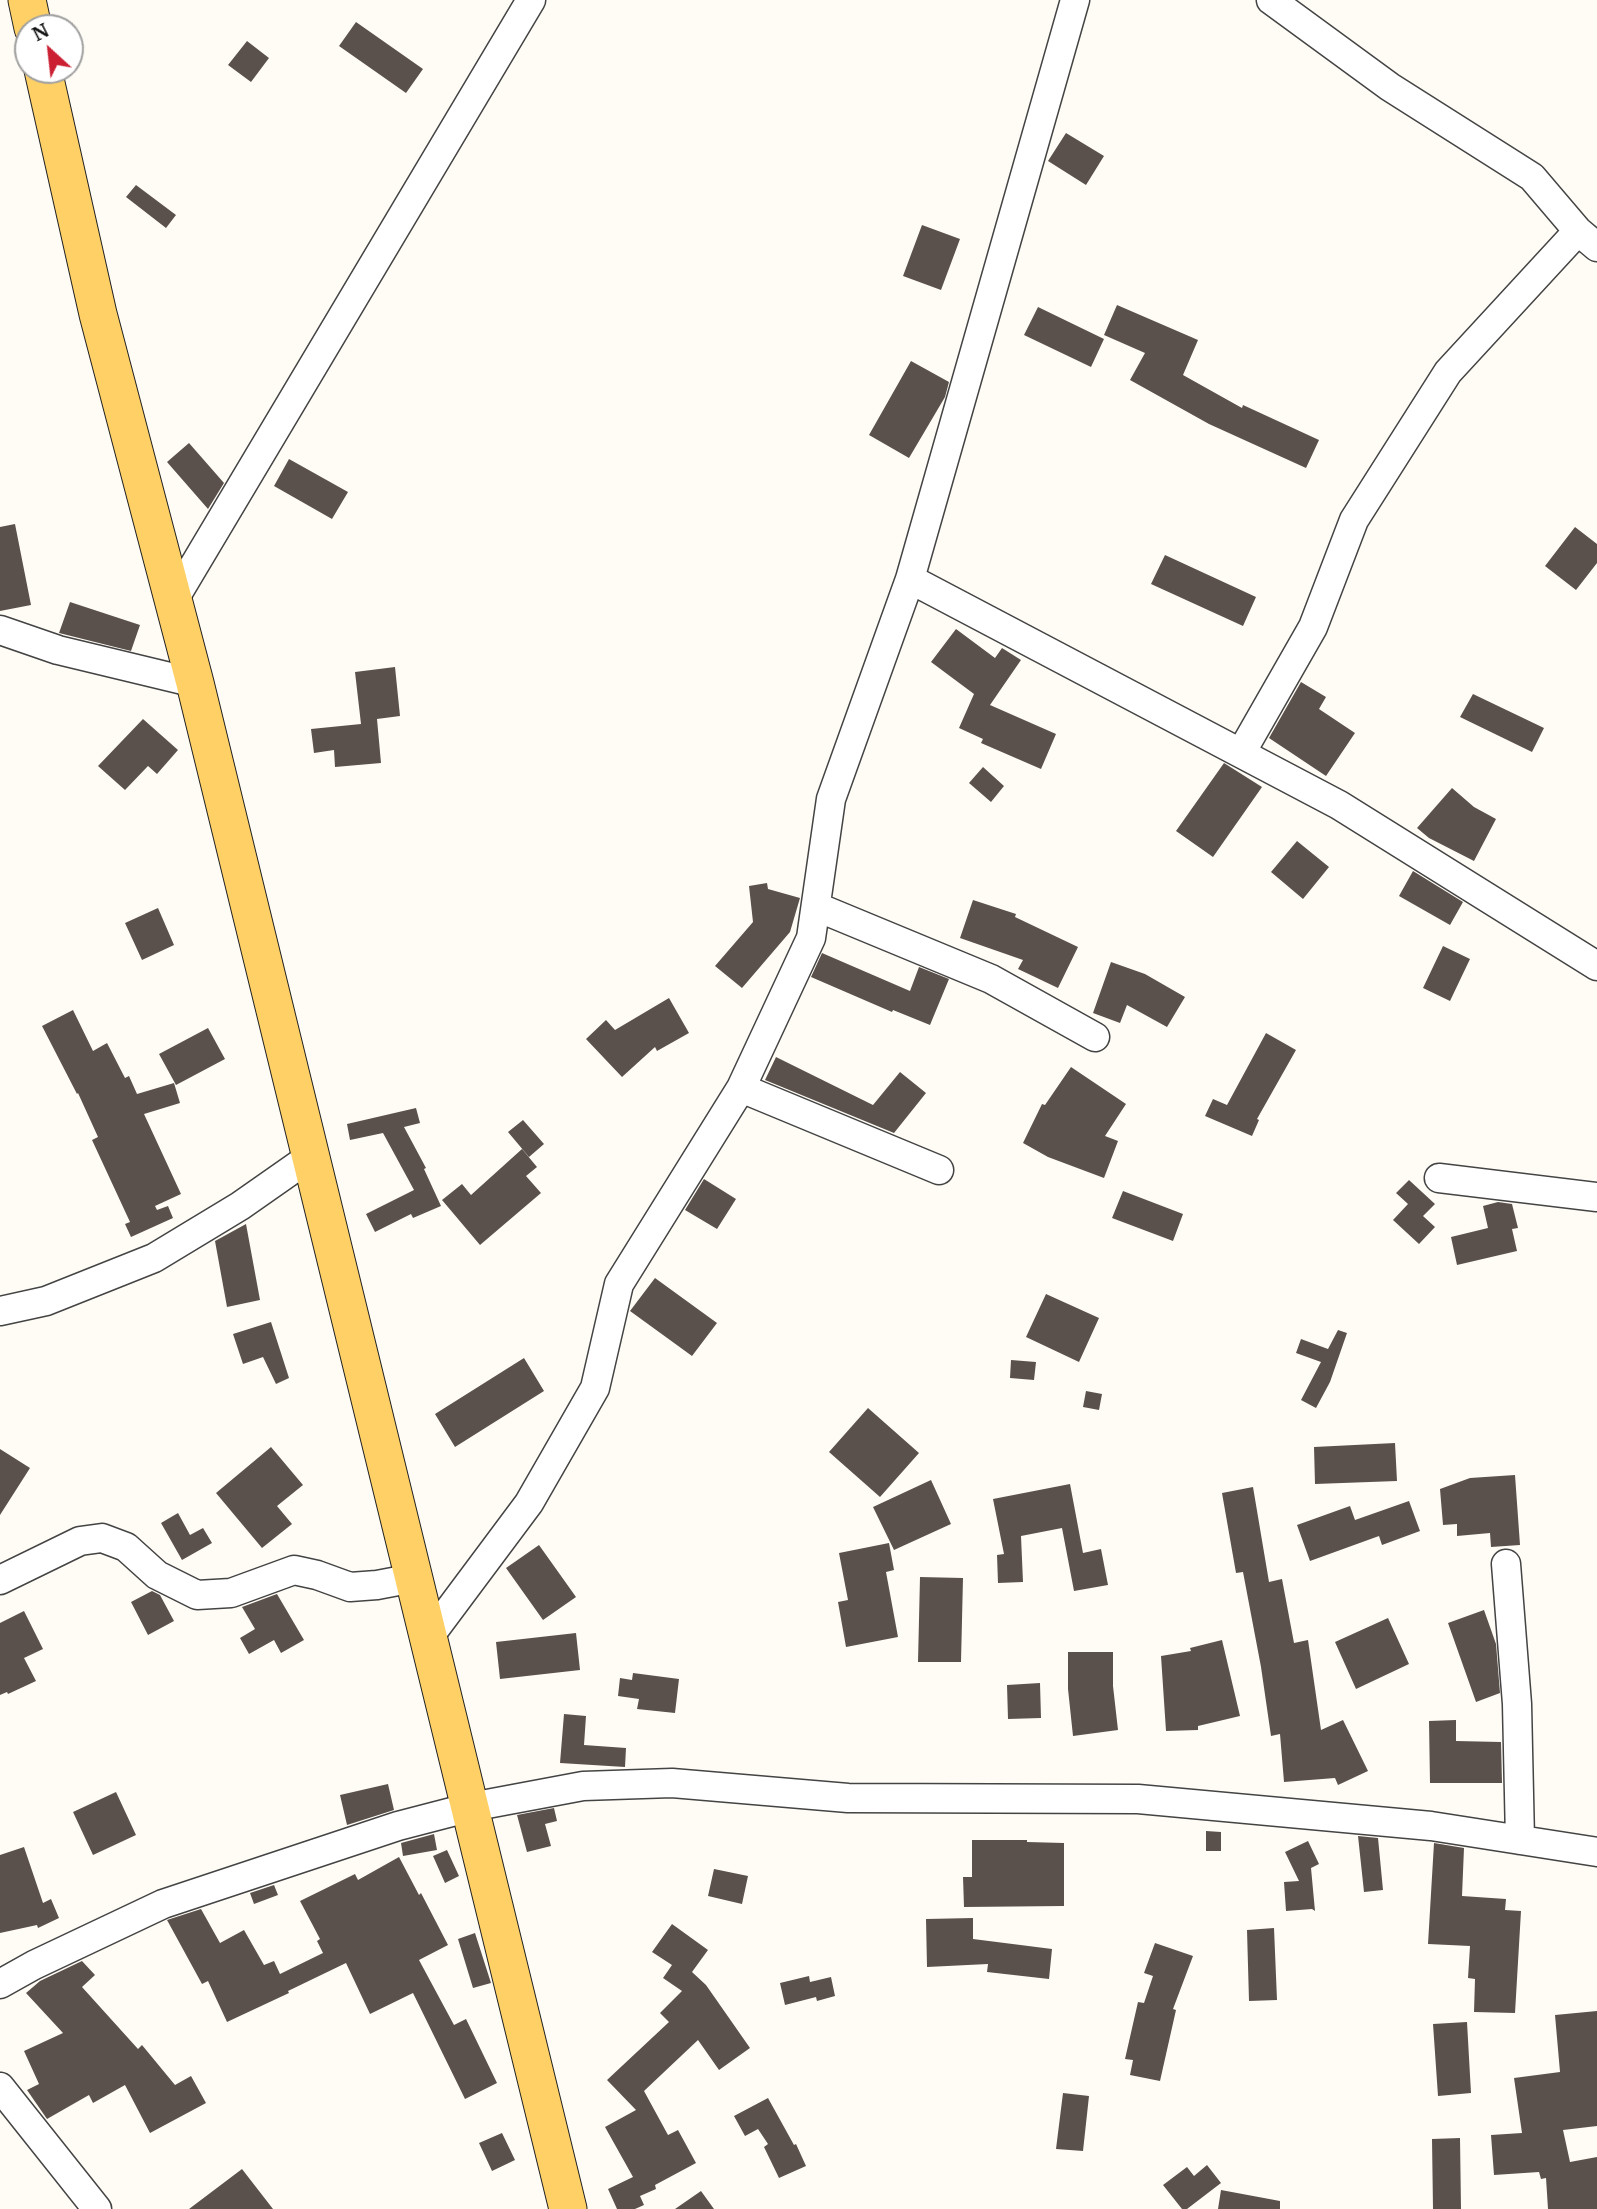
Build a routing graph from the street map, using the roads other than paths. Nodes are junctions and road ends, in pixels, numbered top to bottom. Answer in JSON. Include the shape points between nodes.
{"nodes":[{"id":1,"x":531,"y":0,"type":"edge"},
{"id":2,"x":1075,"y":0,"type":"edge"},
{"id":3,"x":1271,"y":0,"type":"edge"},
{"id":4,"x":46,"y":84,"type":"edge"},
{"id":5,"x":1588,"y":239,"type":"edge"},
{"id":6,"x":910,"y":579,"type":"junction"},
{"id":7,"x":173,"y":601,"type":"junction"},
{"id":8,"x":0,"y":631,"type":"edge"},
{"id":9,"x":195,"y":684,"type":"junction"},
{"id":10,"x":1241,"y":753,"type":"junction"},
{"id":11,"x":817,"y":907,"type":"junction"},
{"id":12,"x":1597,"y":966,"type":"edge"},
{"id":13,"x":1095,"y":1037,"type":"dead end"},
{"id":14,"x":741,"y":1088,"type":"junction"},
{"id":15,"x":310,"y":1157,"type":"junction"},
{"id":16,"x":939,"y":1170,"type":"dead end"},
{"id":17,"x":1439,"y":1178,"type":"dead end"},
{"id":18,"x":1597,"y":1197,"type":"edge"},
{"id":19,"x":0,"y":1311,"type":"edge"},
{"id":20,"x":1506,"y":1564,"type":"dead end"},
{"id":21,"x":414,"y":1578,"type":"junction"},
{"id":22,"x":0,"y":1580,"type":"edge"},
{"id":23,"x":429,"y":1637,"type":"junction"},
{"id":24,"x":471,"y":1807,"type":"junction"},
{"id":25,"x":1520,"y":1840,"type":"junction"},
{"id":26,"x":1597,"y":1852,"type":"edge"},
{"id":27,"x":0,"y":1984,"type":"edge"},
{"id":28,"x":0,"y":2087,"type":"edge"},
{"id":29,"x":97,"y":2209,"type":"edge"},
{"id":30,"x":568,"y":2209,"type":"edge"}],
"edges":[{"from":1,"to":7,"type":"street"},
{"from":2,"to":6,"type":"street"},
{"from":3,"to":5,"type":"street","via":[[1390,87],[1532,177]]},
{"from":4,"to":7,"type":"main road","via":[[98,314]]},
{"from":5,"to":10,"type":"street","via":[[1440,383],[1354,520],[1313,627]]},
{"from":6,"to":10,"type":"street"},
{"from":6,"to":11,"type":"street","via":[[831,799]]},
{"from":7,"to":9,"type":"main road"},
{"from":8,"to":9,"type":"street"},
{"from":9,"to":15,"type":"main road"},
{"from":10,"to":12,"type":"street","via":[[1339,805]]},
{"from":11,"to":13,"type":"street","via":[[991,979]]},
{"from":11,"to":14,"type":"street","via":[[811,938]]},
{"from":14,"to":16,"type":"street"},
{"from":14,"to":23,"type":"street","via":[[619,1284],[594,1388],[529,1503]]},
{"from":15,"to":19,"type":"street","via":[[154,1258],[46,1301]]},
{"from":15,"to":21,"type":"main road"},
{"from":17,"to":18,"type":"street"},
{"from":20,"to":25,"type":"street","via":[[1517,1703]]},
{"from":21,"to":22,"type":"street","via":[[350,1587],[294,1570],[231,1593],[197,1595],[157,1575],[126,1547],[102,1538],[80,1541]]},
{"from":21,"to":23,"type":"main road"},
{"from":23,"to":24,"type":"main road"},
{"from":24,"to":25,"type":"street","via":[[583,1786],[673,1783],[848,1798],[1138,1799],[1431,1826]]},
{"from":24,"to":27,"type":"street","via":[[398,1826],[163,1903]]},
{"from":24,"to":30,"type":"main road"},
{"from":25,"to":26,"type":"street"},
{"from":28,"to":29,"type":"street"}]}
